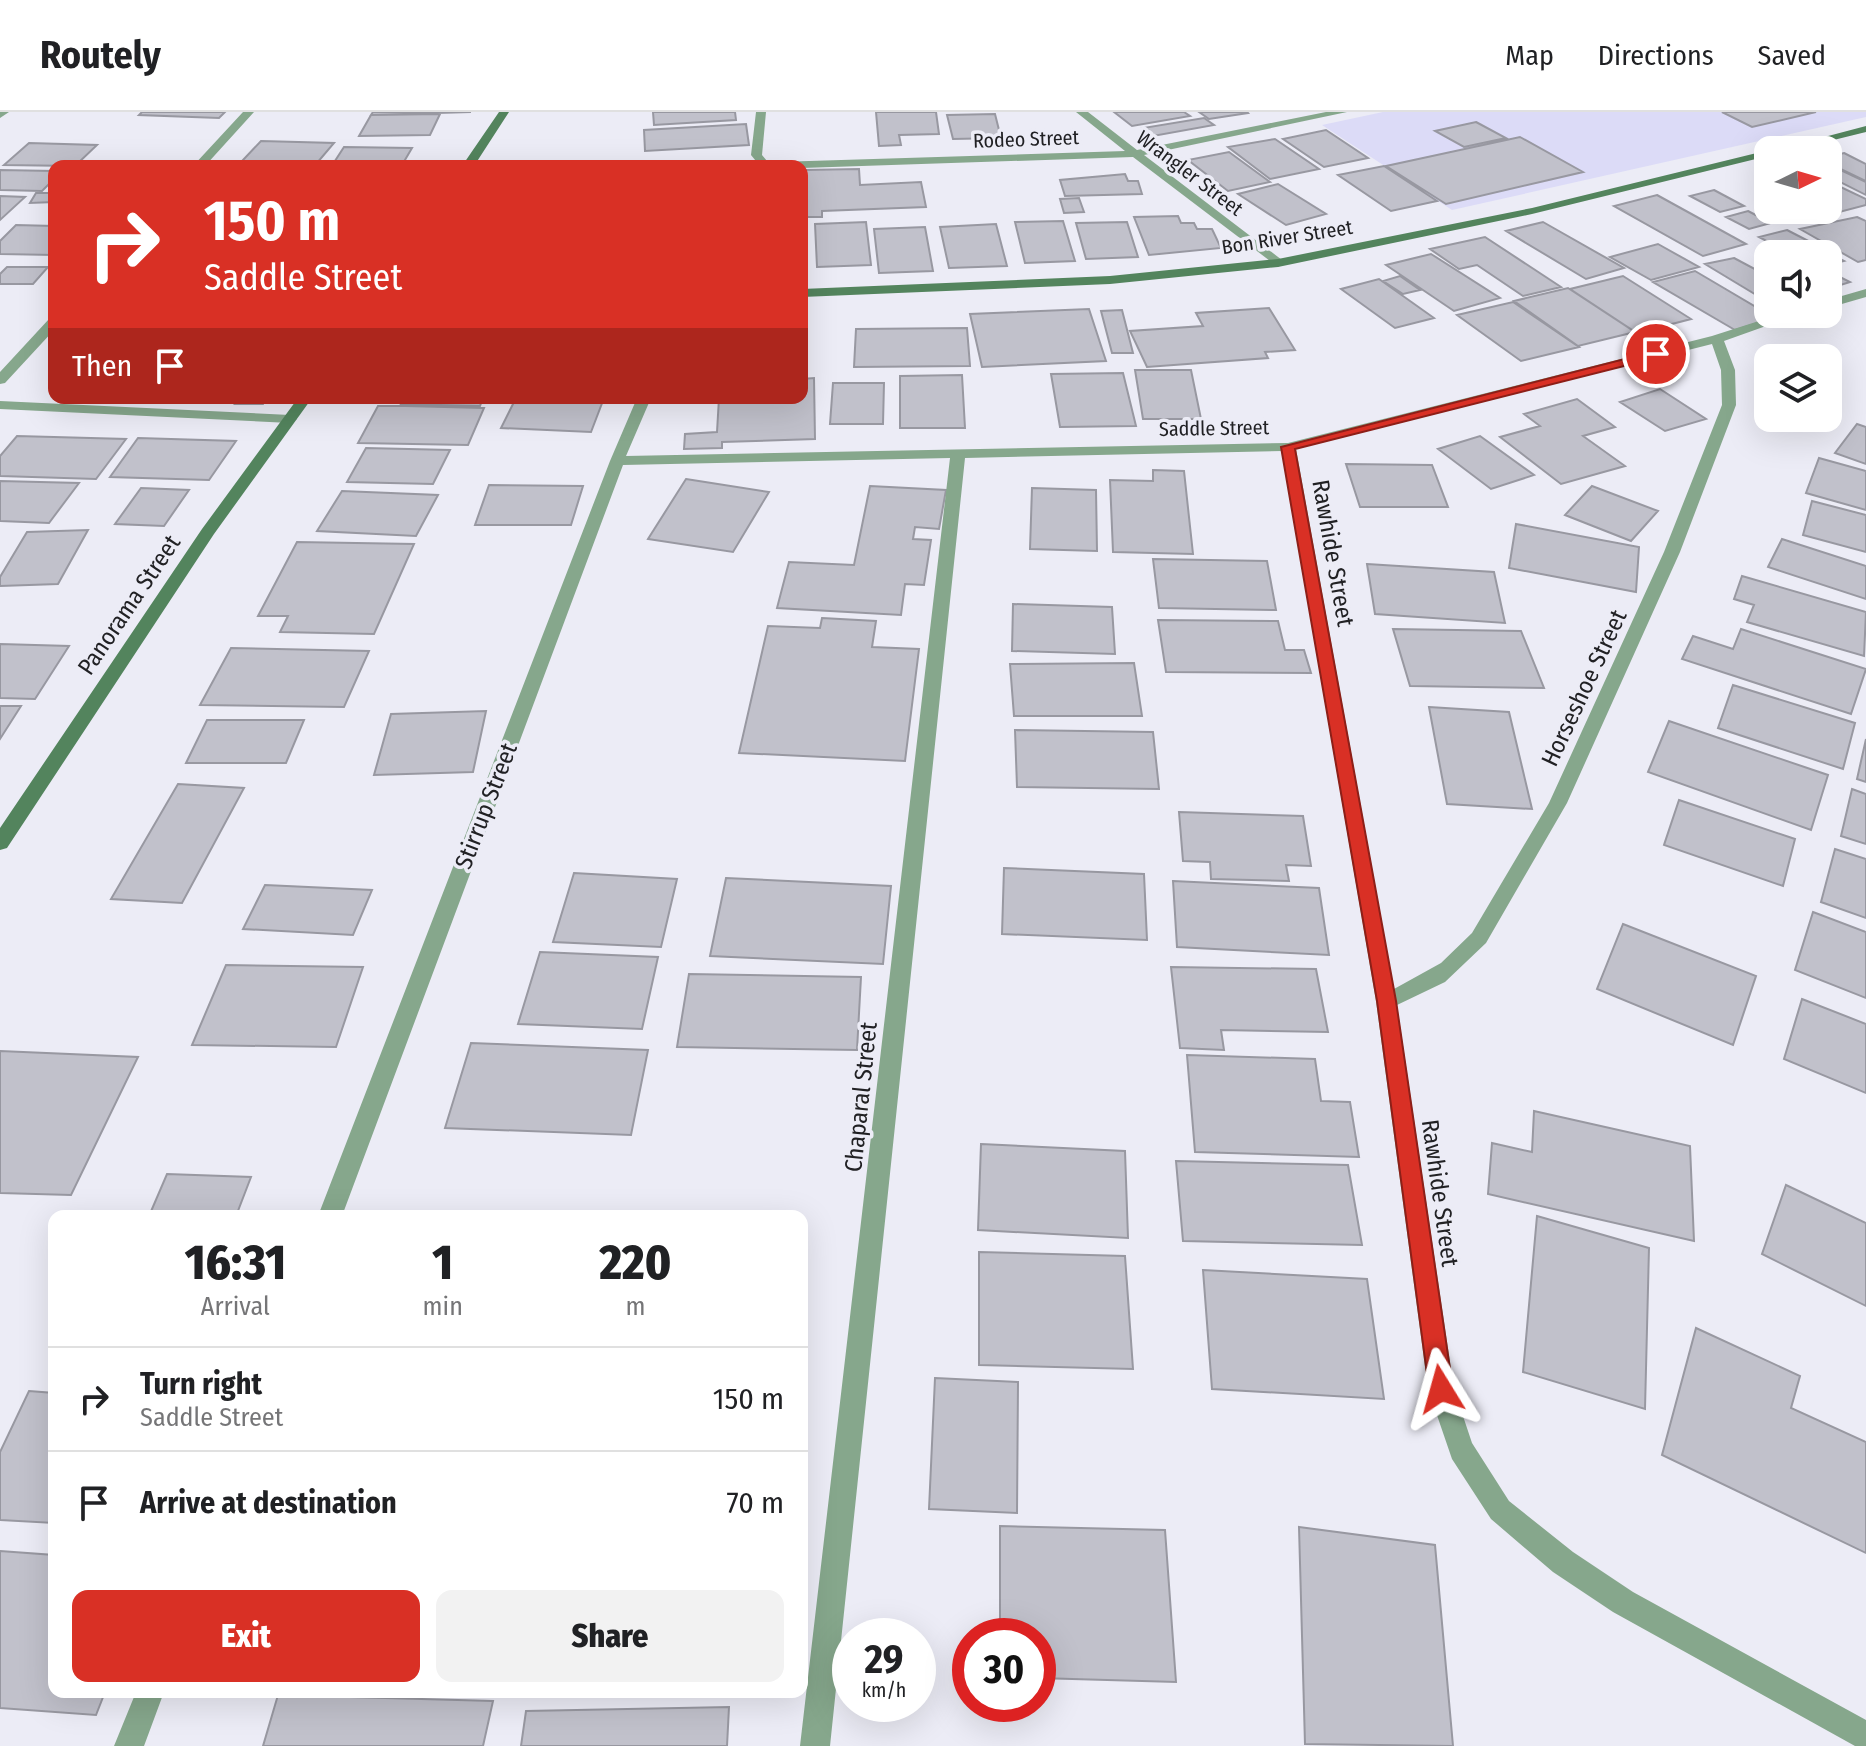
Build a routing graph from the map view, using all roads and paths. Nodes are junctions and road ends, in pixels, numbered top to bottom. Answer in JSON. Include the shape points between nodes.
{"nodes":[{"id":1,"x":249,"y":112,"type":"edge"},
{"id":2,"x":504,"y":112,"type":"edge"},
{"id":3,"x":761,"y":112,"type":"edge"},
{"id":4,"x":1081,"y":112,"type":"edge"},
{"id":5,"x":1342,"y":112,"type":"edge"},
{"id":6,"x":1866,"y":129,"type":"edge"},
{"id":7,"x":1837,"y":136,"type":"edge"},
{"id":8,"x":1134,"y":154,"type":"junction"},
{"id":9,"x":1754,"y":156,"type":"edge"},
{"id":10,"x":205,"y":160,"type":"edge"},
{"id":11,"x":472,"y":160,"type":"edge"},
{"id":12,"x":760,"y":160,"type":"edge"},
{"id":13,"x":808,"y":164,"type":"edge"},
{"id":14,"x":1278,"y":263,"type":"junction"},
{"id":15,"x":808,"y":293,"type":"edge"},
{"id":16,"x":1866,"y":293,"type":"edge"},
{"id":17,"x":1842,"y":300,"type":"edge"},
{"id":18,"x":1754,"y":327,"type":"edge"},
{"id":19,"x":48,"y":328,"type":"edge"},
{"id":20,"x":1717,"y":339,"type":"junction"},
{"id":21,"x":0,"y":380,"type":"edge"},
{"id":22,"x":301,"y":404,"type":"edge"},
{"id":23,"x":641,"y":404,"type":"edge"},
{"id":24,"x":0,"y":405,"type":"edge"},
{"id":25,"x":290,"y":419,"type":"junction"},
{"id":26,"x":1288,"y":447,"type":"junction"},
{"id":27,"x":958,"y":453,"type":"junction"},
{"id":28,"x":617,"y":461,"type":"junction"},
{"id":29,"x":0,"y":843,"type":"edge"},
{"id":30,"x":1386,"y":1001,"type":"junction"},
{"id":31,"x":332,"y":1210,"type":"edge"},
{"id":32,"x":148,"y":1698,"type":"edge"},
{"id":33,"x":1866,"y":1736,"type":"edge"},
{"id":34,"x":129,"y":1746,"type":"edge"},
{"id":35,"x":815,"y":1746,"type":"edge"}],
"edges":[{"from":1,"to":10,"type":"street"},
{"from":2,"to":11,"type":"street"},
{"from":3,"to":12,"type":"street","name":"Rodeo Street","via":[[756,155]]},
{"from":4,"to":8,"type":"street","name":"Wrangler Street"},
{"from":5,"to":8,"type":"street","name":"Rodeo Street"},
{"from":6,"to":7,"type":"street"},
{"from":8,"to":13,"type":"street","name":"Rodeo Street"},
{"from":8,"to":14,"type":"street","name":"Wrangler Street"},
{"from":9,"to":14,"type":"street","name":"Bon River Street","via":[[1532,211]]},
{"from":14,"to":15,"type":"street","name":"Bon River Street","via":[[1079,282]]},
{"from":16,"to":17,"type":"street"},
{"from":18,"to":20,"type":"street","name":"Saddle Street"},
{"from":19,"to":21,"type":"street"},
{"from":20,"to":26,"type":"street","name":"Saddle Street"},
{"from":20,"to":30,"type":"street","name":"Horseshoe Street","via":[[1728,370],[1729,405],[1672,552],[1558,803],[1466,954],[1422,986]]},
{"from":22,"to":25,"type":"street","name":"Panorama Street"},
{"from":23,"to":28,"type":"street","name":"Stirrup Street"},
{"from":24,"to":25,"type":"street"},
{"from":25,"to":29,"type":"street","name":"Panorama Street","via":[[207,532]]},
{"from":26,"to":27,"type":"street","name":"Saddle Street"},
{"from":26,"to":30,"type":"street","name":"Rawhide Street"},
{"from":27,"to":28,"type":"street","name":"Saddle Street"},
{"from":27,"to":35,"type":"street","name":"Chaparal Street"},
{"from":28,"to":31,"type":"street","name":"Stirrup Street"},
{"from":30,"to":33,"type":"street","name":"Rawhide Street","via":[[1441,1389],[1461,1450],[1484,1486],[1500,1510],[1623,1602]]},
{"from":32,"to":34,"type":"street"}]}
